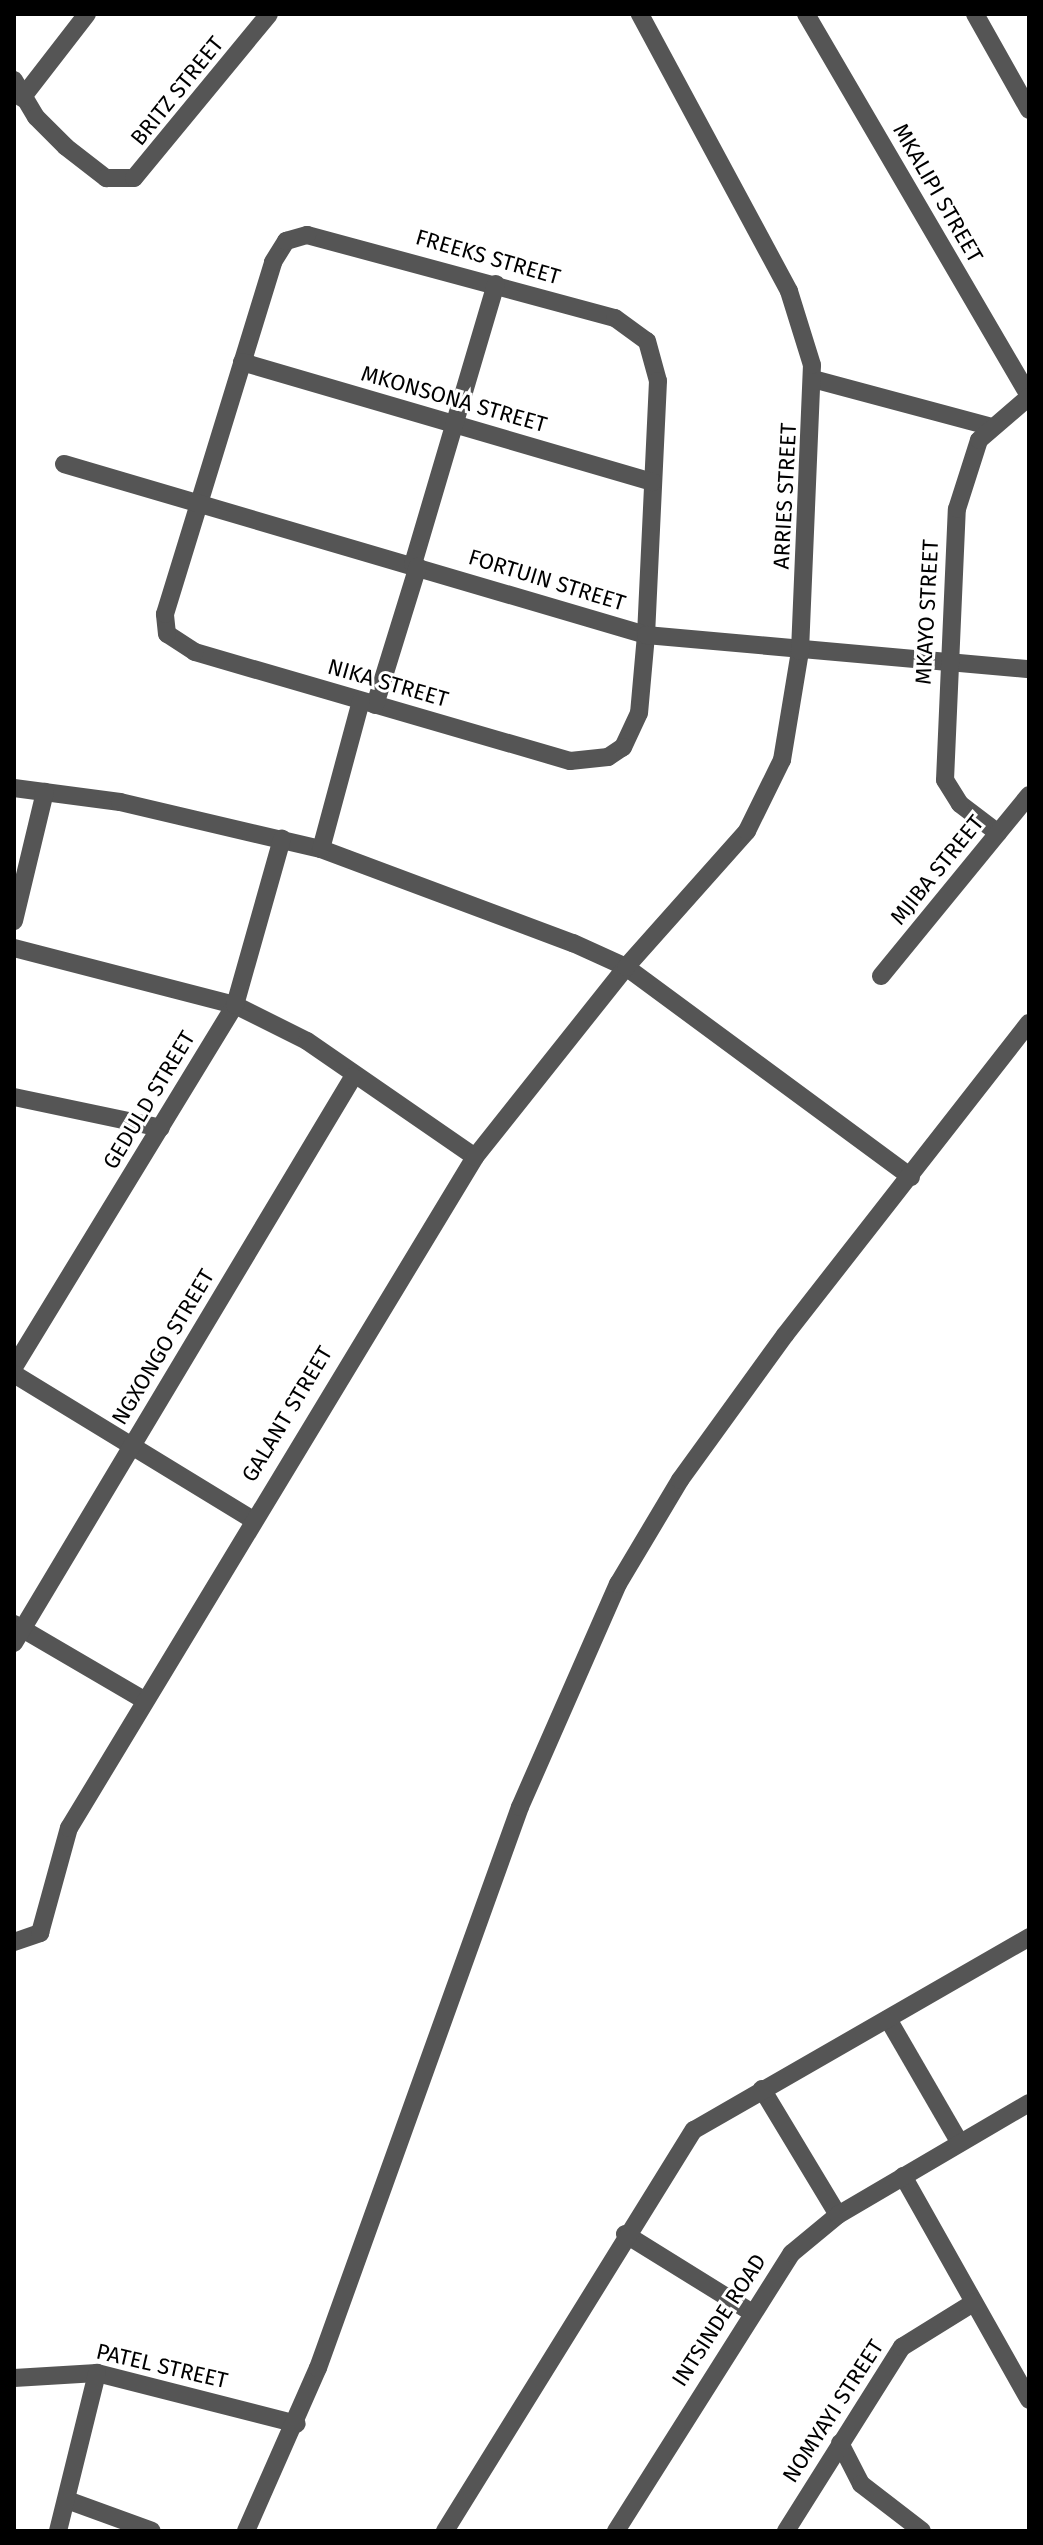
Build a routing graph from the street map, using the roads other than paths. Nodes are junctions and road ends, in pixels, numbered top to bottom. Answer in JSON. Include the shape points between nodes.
{"nodes":[{"id":1,"x":87,"y":14,"type":"edge"},
{"id":2,"x":269,"y":14,"type":"edge"},
{"id":3,"x":640,"y":14,"type":"edge"},
{"id":4,"x":806,"y":14,"type":"edge"},
{"id":5,"x":975,"y":14,"type":"edge"},
{"id":6,"x":14,"y":80,"type":"edge"},
{"id":7,"x":22,"y":98,"type":"junction"},
{"id":8,"x":1029,"y":110,"type":"edge"},
{"id":9,"x":496,"y":284,"type":"junction"},
{"id":10,"x":242,"y":362,"type":"junction"},
{"id":11,"x":813,"y":379,"type":"junction"},
{"id":12,"x":1029,"y":397,"type":"edge"},
{"id":13,"x":458,"y":425,"type":"junction"},
{"id":14,"x":992,"y":427,"type":"junction"},
{"id":15,"x":64,"y":464,"type":"dead end"},
{"id":16,"x":653,"y":482,"type":"junction"},
{"id":17,"x":199,"y":499,"type":"junction"},
{"id":18,"x":416,"y":565,"type":"junction"},
{"id":19,"x":646,"y":635,"type":"junction"},
{"id":20,"x":800,"y":651,"type":"junction"},
{"id":21,"x":949,"y":657,"type":"junction"},
{"id":22,"x":1029,"y":669,"type":"edge"},
{"id":23,"x":368,"y":703,"type":"junction"},
{"id":24,"x":14,"y":788,"type":"edge"},
{"id":25,"x":45,"y":792,"type":"junction"},
{"id":26,"x":1029,"y":795,"type":"edge"},
{"id":27,"x":998,"y":833,"type":"junction"},
{"id":28,"x":282,"y":839,"type":"junction"},
{"id":29,"x":321,"y":849,"type":"junction"},
{"id":30,"x":14,"y":921,"type":"edge"},
{"id":31,"x":14,"y":948,"type":"edge"},
{"id":32,"x":626,"y":967,"type":"junction"},
{"id":33,"x":881,"y":976,"type":"dead end"},
{"id":34,"x":235,"y":1005,"type":"junction"},
{"id":35,"x":1029,"y":1023,"type":"edge"},
{"id":36,"x":353,"y":1077,"type":"junction"},
{"id":37,"x":14,"y":1097,"type":"edge"},
{"id":38,"x":161,"y":1128,"type":"junction"},
{"id":39,"x":475,"y":1157,"type":"junction"},
{"id":40,"x":911,"y":1177,"type":"junction"},
{"id":41,"x":14,"y":1367,"type":"edge"},
{"id":42,"x":14,"y":1374,"type":"edge"},
{"id":43,"x":131,"y":1448,"type":"junction"},
{"id":44,"x":252,"y":1519,"type":"junction"},
{"id":45,"x":17,"y":1632,"type":"edge"},
{"id":46,"x":144,"y":1700,"type":"junction"},
{"id":47,"x":1029,"y":1937,"type":"edge"},
{"id":48,"x":14,"y":1942,"type":"edge"},
{"id":49,"x":888,"y":2019,"type":"junction"},
{"id":50,"x":762,"y":2089,"type":"junction"},
{"id":51,"x":1028,"y":2105,"type":"edge"},
{"id":52,"x":960,"y":2143,"type":"junction"},
{"id":53,"x":903,"y":2176,"type":"junction"},
{"id":54,"x":838,"y":2215,"type":"junction"},
{"id":55,"x":625,"y":2234,"type":"junction"},
{"id":56,"x":973,"y":2303,"type":"junction"},
{"id":57,"x":749,"y":2311,"type":"junction"},
{"id":58,"x":97,"y":2373,"type":"junction"},
{"id":59,"x":14,"y":2378,"type":"edge"},
{"id":60,"x":1029,"y":2400,"type":"edge"},
{"id":61,"x":297,"y":2424,"type":"junction"},
{"id":62,"x":840,"y":2443,"type":"junction"},
{"id":63,"x":67,"y":2500,"type":"junction"},
{"id":64,"x":58,"y":2531,"type":"edge"},
{"id":65,"x":152,"y":2531,"type":"edge"},
{"id":66,"x":246,"y":2531,"type":"edge"},
{"id":67,"x":445,"y":2531,"type":"edge"},
{"id":68,"x":616,"y":2531,"type":"edge"},
{"id":69,"x":786,"y":2531,"type":"edge"},
{"id":70,"x":922,"y":2531,"type":"edge"}],
"edges":[{"from":1,"to":7,"type":"street"},
{"from":2,"to":7,"type":"street","name":"BRITZ STREET","via":[[134,178],[96,171]]},
{"from":3,"to":11,"type":"street","name":"ARRIES STREET","via":[[789,291]]},
{"from":4,"to":12,"type":"street","name":"MKALIPI STREET"},
{"from":5,"to":8,"type":"street"},
{"from":6,"to":7,"type":"street","name":"BRITZ STREET"},
{"from":9,"to":10,"type":"street","name":"FREEKS STREET","via":[[341,240],[295,237],[273,262]]},
{"from":9,"to":13,"type":"street"},
{"from":9,"to":16,"type":"street","name":"FREEKS STREET","via":[[615,318],[647,341],[658,381]]},
{"from":10,"to":13,"type":"street","name":"MKONSONA STREET"},
{"from":10,"to":17,"type":"street","name":"FREEKS STREET"},
{"from":11,"to":14,"type":"street"},
{"from":11,"to":20,"type":"street","name":"ARRIES STREET"},
{"from":12,"to":14,"type":"street","name":"MKAYO STREET"},
{"from":13,"to":16,"type":"street","name":"MKONSONA STREET"},
{"from":13,"to":18,"type":"street"},
{"from":14,"to":21,"type":"street","name":"MKAYO STREET","via":[[963,473]]},
{"from":15,"to":17,"type":"street","name":"FORTUIN STREET"},
{"from":16,"to":19,"type":"street","name":"FREEKS STREET"},
{"from":17,"to":18,"type":"street","name":"FORTUIN STREET"},
{"from":17,"to":23,"type":"street","name":"NIKA STREET","via":[[165,614],[167,634],[195,652]]},
{"from":18,"to":19,"type":"street","name":"FORTUIN STREET"},
{"from":18,"to":23,"type":"street"},
{"from":19,"to":20,"type":"street","name":"FORTUIN STREET"},
{"from":19,"to":23,"type":"street","name":"NIKA STREET","via":[[633,731],[608,757],[588,762]]},
{"from":20,"to":21,"type":"street","name":"FORTUIN STREET"},
{"from":20,"to":32,"type":"street","name":"ARRIES STREET","via":[[782,760],[761,809]]},
{"from":21,"to":22,"type":"street","name":"FORTUIN STREET"},
{"from":21,"to":27,"type":"street","name":"MKAYO STREET","via":[[945,780],[960,804]]},
{"from":23,"to":29,"type":"street"},
{"from":24,"to":25,"type":"street"},
{"from":25,"to":28,"type":"street"},
{"from":25,"to":30,"type":"street"},
{"from":26,"to":27,"type":"street","name":"MJIBA STREET"},
{"from":27,"to":33,"type":"street","name":"MJIBA STREET"},
{"from":28,"to":29,"type":"street"},
{"from":28,"to":34,"type":"street","name":"GEDULD STREET"},
{"from":29,"to":32,"type":"street"},
{"from":31,"to":34,"type":"street"},
{"from":32,"to":39,"type":"street","name":"GALANT STREET"},
{"from":32,"to":40,"type":"street"},
{"from":34,"to":36,"type":"street","via":[[307,1041]]},
{"from":34,"to":38,"type":"street","name":"GEDULD STREET"},
{"from":35,"to":40,"type":"street"},
{"from":36,"to":39,"type":"street"},
{"from":36,"to":43,"type":"street","name":"NGXONGO STREET"},
{"from":37,"to":38,"type":"street"},
{"from":38,"to":41,"type":"street","name":"GEDULD STREET"},
{"from":39,"to":44,"type":"street","name":"GALANT STREET"},
{"from":40,"to":61,"type":"street","via":[[680,1480],[618,1584],[520,1807]]},
{"from":42,"to":43,"type":"street"},
{"from":43,"to":44,"type":"street"},
{"from":43,"to":45,"type":"street","name":"NGXONGO STREET"},
{"from":44,"to":46,"type":"street","name":"GALANT STREET"},
{"from":45,"to":46,"type":"street"},
{"from":46,"to":48,"type":"street","name":"GALANT STREET","via":[[69,1828],[40,1933]]},
{"from":47,"to":49,"type":"street"},
{"from":49,"to":50,"type":"street"},
{"from":49,"to":52,"type":"street"},
{"from":50,"to":54,"type":"street"},
{"from":50,"to":55,"type":"street","via":[[694,2130]]},
{"from":51,"to":52,"type":"street","name":"INTSINDE ROAD"},
{"from":52,"to":53,"type":"street","name":"INTSINDE ROAD"},
{"from":53,"to":54,"type":"street","name":"INTSINDE ROAD"},
{"from":53,"to":56,"type":"street"},
{"from":54,"to":57,"type":"street","name":"INTSINDE ROAD","via":[[792,2253]]},
{"from":55,"to":57,"type":"street"},
{"from":55,"to":67,"type":"street"},
{"from":56,"to":60,"type":"street"},
{"from":56,"to":62,"type":"street","name":"NOMYAYI STREET","via":[[902,2347]]},
{"from":57,"to":68,"type":"street","name":"INTSINDE ROAD"},
{"from":58,"to":59,"type":"street","name":"PATEL STREET"},
{"from":58,"to":61,"type":"street","name":"PATEL STREET"},
{"from":58,"to":63,"type":"street"},
{"from":61,"to":66,"type":"street"},
{"from":62,"to":69,"type":"street","name":"NOMYAYI STREET"},
{"from":62,"to":70,"type":"street","via":[[861,2484]]},
{"from":63,"to":64,"type":"street"},
{"from":63,"to":65,"type":"street"}]}
